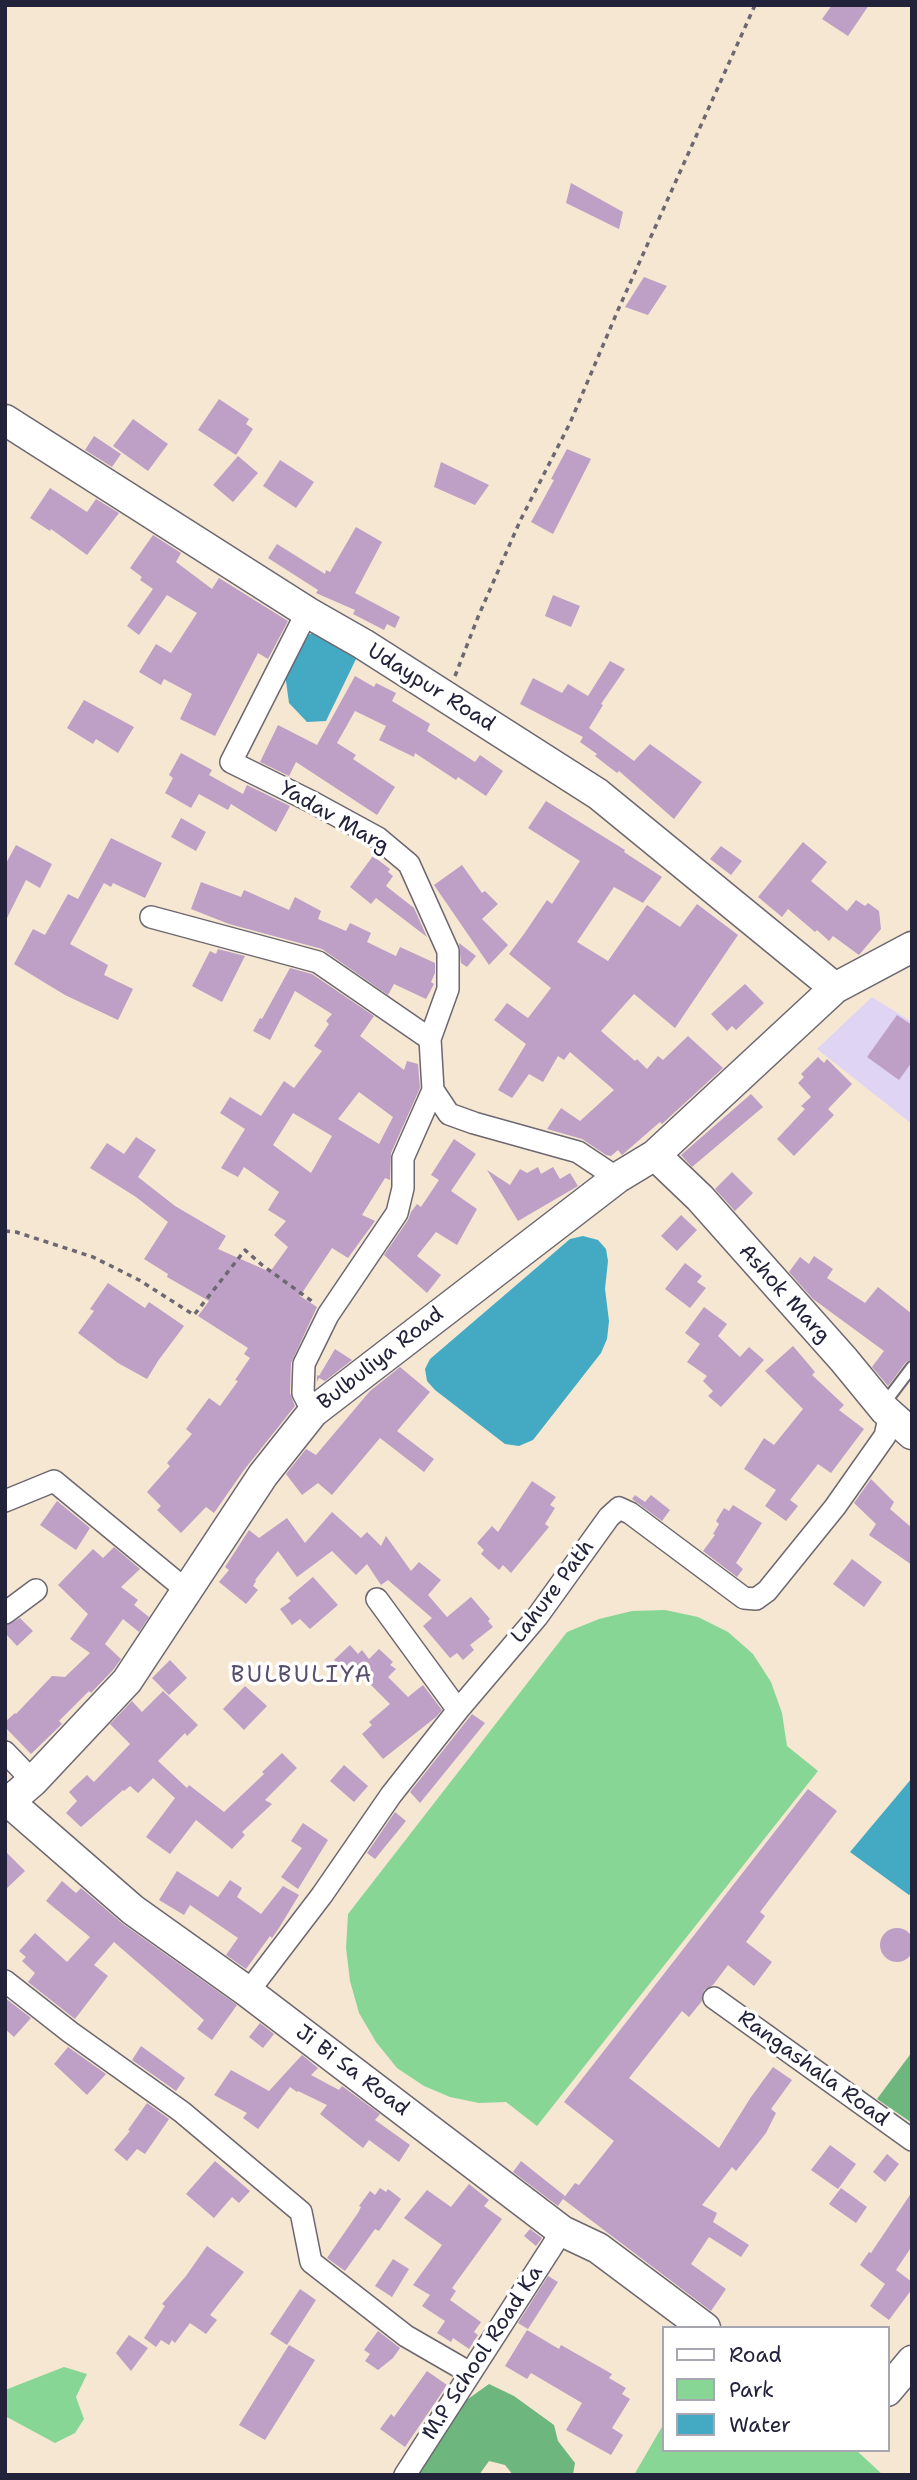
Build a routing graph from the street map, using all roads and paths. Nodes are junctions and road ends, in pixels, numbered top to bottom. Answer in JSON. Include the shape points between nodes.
{"nodes":[{"id":1,"x":755,"y":5,"type":"edge"},
{"id":2,"x":5,"y":420,"type":"edge"},
{"id":3,"x":307,"y":612,"type":"junction"},
{"id":4,"x":447,"y":698,"type":"junction"},
{"id":5,"x":151,"y":917,"type":"dead end"},
{"id":6,"x":912,"y":947,"type":"edge"},
{"id":7,"x":835,"y":988,"type":"junction"},
{"id":8,"x":430,"y":1039,"type":"junction"},
{"id":9,"x":433,"y":1090,"type":"junction"},
{"id":10,"x":656,"y":1155,"type":"junction"},
{"id":11,"x":617,"y":1178,"type":"junction"},
{"id":12,"x":5,"y":1231,"type":"edge"},
{"id":13,"x":330,"y":1312,"type":"junction"},
{"id":14,"x":912,"y":1367,"type":"edge"},
{"id":15,"x":313,"y":1412,"type":"junction"},
{"id":16,"x":895,"y":1418,"type":"edge"},
{"id":17,"x":5,"y":1501,"type":"edge"},
{"id":18,"x":36,"y":1590,"type":"dead end"},
{"id":19,"x":186,"y":1590,"type":"junction"},
{"id":20,"x":377,"y":1599,"type":"dead end"},
{"id":21,"x":5,"y":1613,"type":"edge"},
{"id":22,"x":457,"y":1710,"type":"junction"},
{"id":23,"x":5,"y":1752,"type":"edge"},
{"id":24,"x":33,"y":1781,"type":"junction"},
{"id":25,"x":7,"y":1803,"type":"edge"},
{"id":26,"x":5,"y":1981,"type":"edge"},
{"id":27,"x":248,"y":1992,"type":"junction"},
{"id":28,"x":714,"y":1998,"type":"dead end"},
{"id":29,"x":912,"y":2140,"type":"edge"},
{"id":30,"x":562,"y":2231,"type":"junction"},
{"id":31,"x":702,"y":2326,"type":"edge"},
{"id":32,"x":912,"y":2361,"type":"edge"},
{"id":33,"x":470,"y":2373,"type":"junction"},
{"id":34,"x":889,"y":2389,"type":"edge"},
{"id":35,"x":405,"y":2475,"type":"edge"}],
"edges":[{"from":1,"to":4,"type":"path","via":[[570,423],[520,521]]},
{"from":2,"to":3,"type":"street","name":"Udaypur Road"},
{"from":3,"to":4,"type":"street","name":"Udaypur Road"},
{"from":3,"to":8,"type":"street","name":"Yadav Marg","via":[[231,762],[379,838],[409,864],[448,950],[447,989]]},
{"from":4,"to":7,"type":"street","name":"Udaypur Road","via":[[598,794]]},
{"from":5,"to":8,"type":"street","via":[[318,962]]},
{"from":6,"to":7,"type":"street","name":"Bulbuliya Road"},
{"from":7,"to":10,"type":"street","name":"Bulbuliya Road"},
{"from":8,"to":9,"type":"street","name":"Yadav Marg"},
{"from":9,"to":11,"type":"street","via":[[449,1114],[579,1152]]},
{"from":9,"to":13,"type":"street","via":[[403,1158],[397,1213]]},
{"from":10,"to":11,"type":"street","name":"Bulbuliya Road"},
{"from":10,"to":16,"type":"street","name":"Ashok Marg"},
{"from":11,"to":15,"type":"street","name":"Bulbuliya Road"},
{"from":12,"to":13,"type":"path","via":[[93,1257],[194,1315],[245,1250]]},
{"from":13,"to":15,"type":"street","via":[[304,1364],[303,1393]]},
{"from":14,"to":16,"type":"lane"},
{"from":15,"to":19,"type":"street","name":"Bulbuliya Road","via":[[263,1475]]},
{"from":16,"to":22,"type":"street","name":"Lahure Path","via":[[835,1507],[757,1599],[744,1598],[619,1508],[537,1617]]},
{"from":17,"to":19,"type":"street","via":[[54,1481]]},
{"from":18,"to":21,"type":"street"},
{"from":19,"to":24,"type":"street","name":"Bulbuliya Road","via":[[127,1681]]},
{"from":20,"to":22,"type":"street"},
{"from":22,"to":27,"type":"street","name":"Lahure Path"},
{"from":23,"to":24,"type":"street"},
{"from":24,"to":25,"type":"street","name":"Bulbuliya Road"},
{"from":25,"to":27,"type":"street","name":"Ji Bi Sa Road","via":[[133,1910]]},
{"from":26,"to":33,"type":"street","via":[[183,2112],[301,2213],[311,2262],[406,2336]]},
{"from":27,"to":30,"type":"street","name":"Ji Bi Sa Road"},
{"from":28,"to":29,"type":"street","name":"Rangashala Road"},
{"from":30,"to":31,"type":"street","name":"Ji Bi Sa Road","via":[[598,2248]]},
{"from":30,"to":33,"type":"street","name":"M.P School Road Ka"},
{"from":32,"to":34,"type":"street"},
{"from":33,"to":35,"type":"street","name":"M.P School Road Ka"}]}
